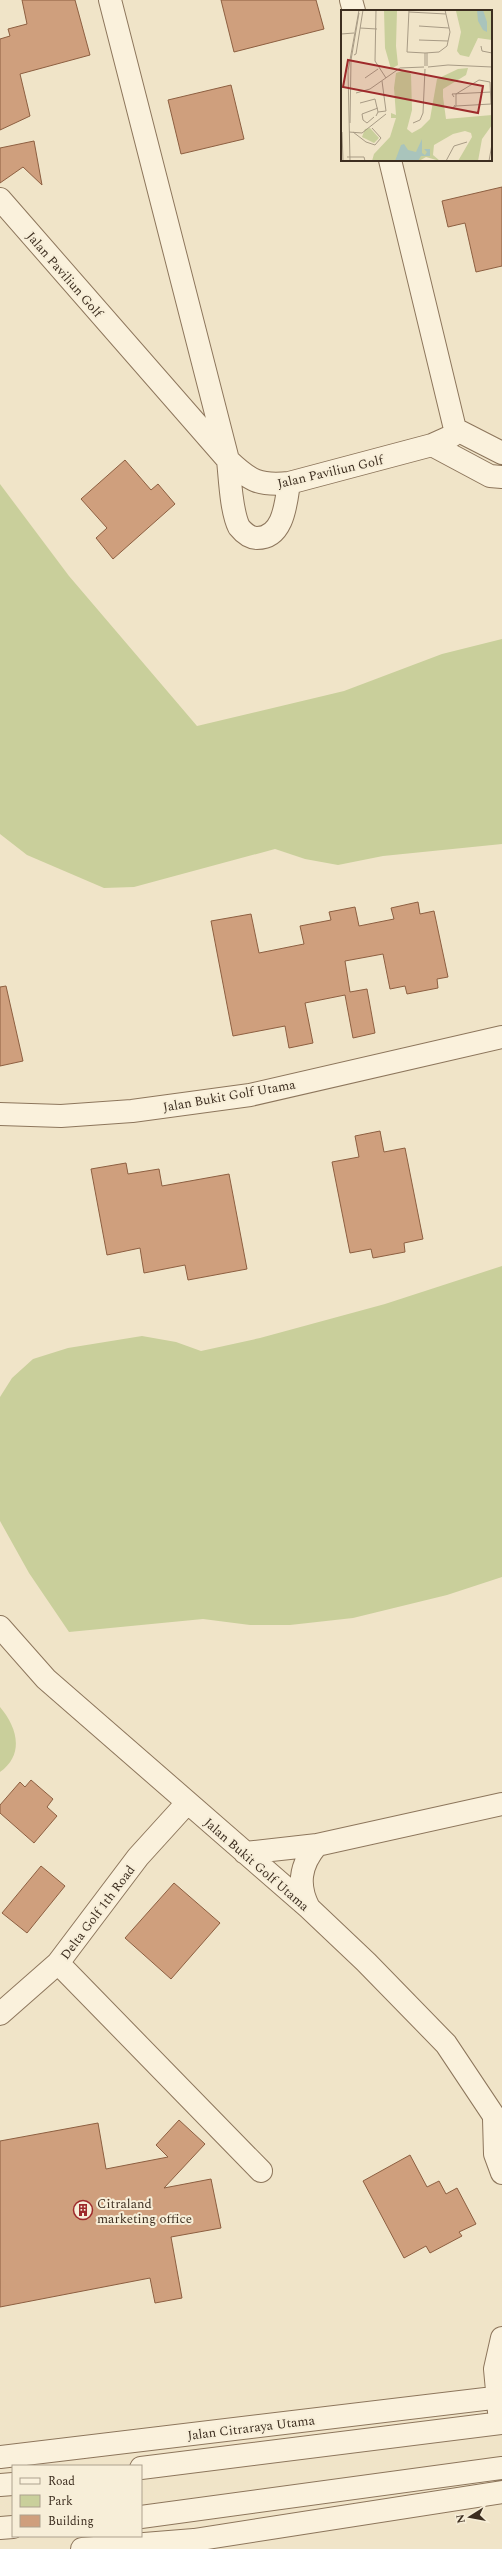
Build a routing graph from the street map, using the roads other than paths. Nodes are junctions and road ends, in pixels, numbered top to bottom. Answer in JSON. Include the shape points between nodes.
{"nodes":[{"id":1,"x":110,"y":0,"type":"edge"},
{"id":2,"x":352,"y":0,"type":"edge"},
{"id":3,"x":354,"y":10,"type":"edge"},
{"id":4,"x":390,"y":161,"type":"edge"},
{"id":5,"x":0,"y":199,"type":"edge"},
{"id":6,"x":455,"y":429,"type":"junction"},
{"id":7,"x":432,"y":445,"type":"junction"},
{"id":8,"x":502,"y":453,"type":"edge"},
{"id":9,"x":228,"y":460,"type":"junction"},
{"id":10,"x":502,"y":477,"type":"edge"},
{"id":11,"x":289,"y":483,"type":"junction"},
{"id":12,"x":502,"y":1037,"type":"edge"},
{"id":13,"x":0,"y":1114,"type":"edge"},
{"id":14,"x":0,"y":1627,"type":"edge"},
{"id":15,"x":187,"y":1803,"type":"junction"},
{"id":16,"x":502,"y":1804,"type":"edge"},
{"id":17,"x":317,"y":1845,"type":"junction"},
{"id":18,"x":245,"y":1853,"type":"junction"},
{"id":19,"x":308,"y":1908,"type":"junction"},
{"id":20,"x":58,"y":1963,"type":"junction"},
{"id":21,"x":0,"y":2014,"type":"edge"},
{"id":22,"x":498,"y":2124,"type":"edge"},
{"id":23,"x":261,"y":2171,"type":"dead end"},
{"id":24,"x":502,"y":2173,"type":"edge"},
{"id":25,"x":502,"y":2338,"type":"edge"},
{"id":26,"x":499,"y":2397,"type":"edge"},
{"id":27,"x":502,"y":2426,"type":"edge"},
{"id":28,"x":0,"y":2457,"type":"edge"},
{"id":29,"x":142,"y":2468,"type":"edge"},
{"id":30,"x":502,"y":2468,"type":"edge"},
{"id":31,"x":12,"y":2484,"type":"edge"},
{"id":32,"x":0,"y":2485,"type":"edge"},
{"id":33,"x":502,"y":2492,"type":"edge"},
{"id":34,"x":142,"y":2517,"type":"edge"},
{"id":35,"x":0,"y":2528,"type":"edge"},
{"id":36,"x":12,"y":2528,"type":"edge"},
{"id":37,"x":82,"y":2549,"type":"edge"}],
"edges":[{"from":1,"to":9,"type":"street"},
{"from":2,"to":3,"type":"street"},
{"from":4,"to":6,"type":"street"},
{"from":5,"to":9,"type":"street","name":"Jalan Paviliun Golf"},
{"from":6,"to":7,"type":"street","name":"Jalan Paviliun Golf","via":[[452,436]]},
{"from":6,"to":8,"type":"street"},
{"from":7,"to":10,"type":"street","via":[[490,476]]},
{"from":7,"to":11,"type":"street","name":"Jalan Paviliun Golf"},
{"from":9,"to":11,"type":"street","name":"Jalan Paviliun Golf","via":[[247,478],[268,485]]},
{"from":9,"to":11,"type":"street","via":[[235,513],[239,527],[247,535],[256,538],[268,536],[278,526],[284,514]]},
{"from":12,"to":13,"type":"street","name":"Jalan Bukit Golf Utama","via":[[250,1095],[132,1111],[62,1116]]},
{"from":14,"to":15,"type":"street","name":"Jalan Bukit Golf Utama","via":[[46,1679]]},
{"from":15,"to":18,"type":"street","name":"Jalan Bukit Golf Utama"},
{"from":15,"to":20,"type":"street","name":"Delta Golf 1th Road","via":[[138,1856]]},
{"from":16,"to":17,"type":"street"},
{"from":17,"to":18,"type":"street"},
{"from":17,"to":19,"type":"street","via":[[304,1864],[301,1875],[302,1892]]},
{"from":18,"to":19,"type":"street","name":"Jalan Bukit Golf Utama"},
{"from":19,"to":22,"type":"street","name":"Jalan Bukit Golf Utama","via":[[366,1962],[446,2044]]},
{"from":20,"to":21,"type":"street","name":"Delta Golf 1th Road"},
{"from":20,"to":23,"type":"street"},
{"from":22,"to":24,"type":"street","name":"Jalan Bukit Golf Utama","via":[[495,2154]]},
{"from":25,"to":26,"type":"street","via":[[495,2369]]},
{"from":26,"to":27,"type":"street"},
{"from":26,"to":28,"type":"street","name":"Jalan Citraraya Utama"},
{"from":27,"to":29,"type":"street","name":"Jalan Citraraya Utama"},
{"from":30,"to":34,"type":"street"},
{"from":31,"to":32,"type":"street"},
{"from":33,"to":37,"type":"street","via":[[194,2540]]},
{"from":35,"to":36,"type":"street"}]}
